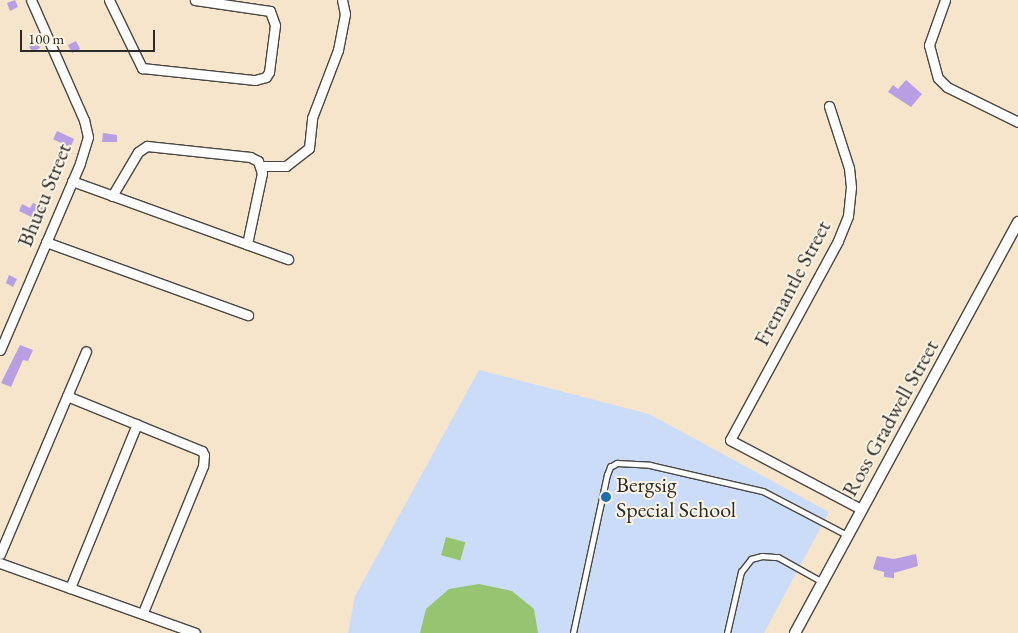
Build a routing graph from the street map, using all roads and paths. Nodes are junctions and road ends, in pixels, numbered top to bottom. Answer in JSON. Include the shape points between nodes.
{"nodes":[{"id":1,"x":30,"y":0,"type":"edge"},
{"id":2,"x":109,"y":0,"type":"edge"},
{"id":3,"x":195,"y":0,"type":"edge"},
{"id":4,"x":342,"y":0,"type":"edge"},
{"id":5,"x":945,"y":0,"type":"edge"},
{"id":6,"x":829,"y":106,"type":"dead end"},
{"id":7,"x":1018,"y":122,"type":"edge"},
{"id":8,"x":261,"y":166,"type":"junction"},
{"id":9,"x":72,"y":181,"type":"junction"},
{"id":10,"x":112,"y":196,"type":"junction"},
{"id":11,"x":1018,"y":222,"type":"edge"},
{"id":12,"x":46,"y":242,"type":"junction"},
{"id":13,"x":247,"y":244,"type":"junction"},
{"id":14,"x":288,"y":259,"type":"dead end"},
{"id":15,"x":248,"y":315,"type":"dead end"},
{"id":16,"x":1,"y":345,"type":"edge"},
{"id":17,"x":86,"y":351,"type":"dead end"},
{"id":18,"x":67,"y":396,"type":"junction"},
{"id":19,"x":136,"y":424,"type":"junction"},
{"id":20,"x":861,"y":509,"type":"junction"},
{"id":21,"x":847,"y":535,"type":"junction"},
{"id":22,"x":0,"y":554,"type":"edge"},
{"id":23,"x":0,"y":563,"type":"edge"},
{"id":24,"x":820,"y":581,"type":"junction"},
{"id":25,"x":70,"y":588,"type":"junction"},
{"id":26,"x":143,"y":612,"type":"junction"},
{"id":27,"x":195,"y":633,"type":"edge"},
{"id":28,"x":573,"y":633,"type":"edge"},
{"id":29,"x":727,"y":633,"type":"edge"},
{"id":30,"x":795,"y":633,"type":"edge"}],
"edges":[{"from":1,"to":9,"type":"street","name":"Bhucu Street","via":[[88,130],[85,150]]},
{"from":2,"to":3,"type":"street","via":[[142,68],[255,80],[266,77],[275,25],[270,11]]},
{"from":4,"to":8,"type":"street","via":[[345,14],[338,50],[312,118],[309,148],[286,166]]},
{"from":5,"to":7,"type":"street","via":[[929,45],[938,78],[947,87]]},
{"from":6,"to":20,"type":"street","name":"Fremantle Street","via":[[849,168],[848,216],[838,241],[730,440]]},
{"from":8,"to":10,"type":"street","via":[[250,157],[147,146],[138,152]]},
{"from":8,"to":13,"type":"street"},
{"from":9,"to":10,"type":"street"},
{"from":9,"to":12,"type":"street","name":"Bhucu Street"},
{"from":10,"to":13,"type":"street"},
{"from":11,"to":20,"type":"street","name":"Ross Gradwell Street"},
{"from":12,"to":15,"type":"street"},
{"from":12,"to":16,"type":"street","name":"Bhucu Street"},
{"from":13,"to":14,"type":"street"},
{"from":17,"to":18,"type":"street"},
{"from":18,"to":19,"type":"street"},
{"from":18,"to":22,"type":"street"},
{"from":19,"to":25,"type":"street"},
{"from":19,"to":26,"type":"street","via":[[202,451],[204,459]]},
{"from":20,"to":21,"type":"street","name":"Ross Gradwell Street"},
{"from":21,"to":24,"type":"street","name":"Ross Gradwell Street"},
{"from":21,"to":28,"type":"lane","via":[[762,491],[650,465],[617,463],[610,467],[607,475]]},
{"from":23,"to":25,"type":"street"},
{"from":24,"to":29,"type":"lane","via":[[778,556],[755,557],[741,572]]},
{"from":24,"to":30,"type":"street","name":"Ross Gradwell Street"},
{"from":25,"to":26,"type":"street"},
{"from":26,"to":27,"type":"street"}]}
